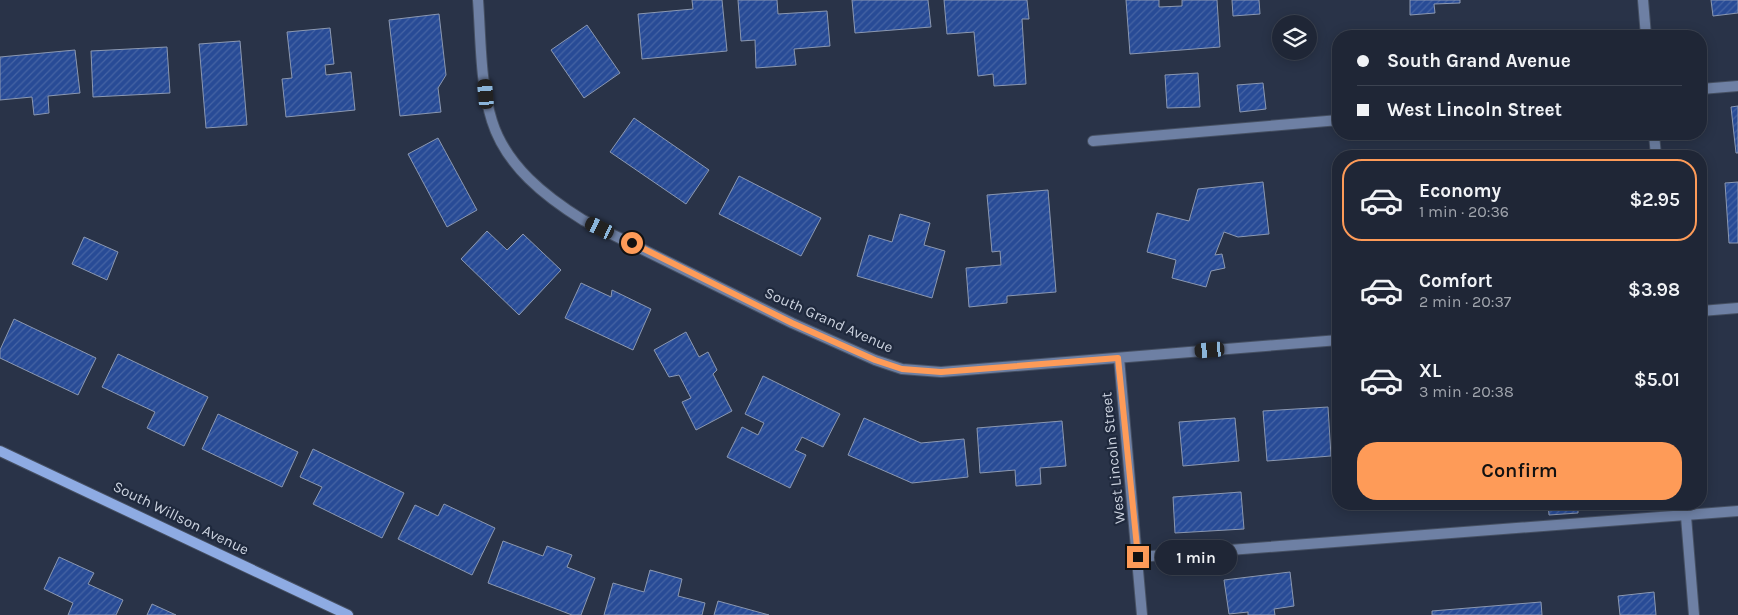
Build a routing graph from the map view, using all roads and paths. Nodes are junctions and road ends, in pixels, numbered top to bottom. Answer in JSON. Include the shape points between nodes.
{"nodes":[{"id":1,"x":478,"y":0,"type":"edge"},
{"id":2,"x":1643,"y":0,"type":"edge"},
{"id":3,"x":1646,"y":30,"type":"edge"},
{"id":4,"x":1738,"y":86,"type":"edge"},
{"id":5,"x":1707,"y":89,"type":"edge"},
{"id":6,"x":1332,"y":121,"type":"edge"},
{"id":7,"x":1093,"y":141,"type":"dead end"},
{"id":8,"x":1738,"y":308,"type":"edge"},
{"id":9,"x":1707,"y":311,"type":"edge"},
{"id":10,"x":1332,"y":341,"type":"edge"},
{"id":11,"x":1118,"y":358,"type":"junction"},
{"id":12,"x":0,"y":451,"type":"edge"},
{"id":13,"x":1686,"y":510,"type":"edge"},
{"id":14,"x":1738,"y":511,"type":"edge"},
{"id":15,"x":1686,"y":516,"type":"junction"},
{"id":16,"x":1138,"y":557,"type":"junction"},
{"id":17,"x":348,"y":615,"type":"edge"},
{"id":18,"x":1142,"y":615,"type":"edge"},
{"id":19,"x":1694,"y":615,"type":"edge"}],
"edges":[{"from":1,"to":11,"type":"street","name":"South Grand Avenue","via":[[486,94],[492,123],[509,156],[529,181],[558,205],[584,220],[792,323],[902,369],[941,372]]},
{"from":2,"to":3,"type":"street"},
{"from":4,"to":5,"type":"street"},
{"from":6,"to":7,"type":"street"},
{"from":8,"to":9,"type":"street"},
{"from":10,"to":11,"type":"street","name":"South Grand Avenue"},
{"from":11,"to":16,"type":"street","name":"West Lincoln Street"},
{"from":12,"to":17,"type":"main road","name":"South Willson Avenue"},
{"from":13,"to":15,"type":"street"},
{"from":14,"to":15,"type":"street"},
{"from":15,"to":16,"type":"street"},
{"from":15,"to":19,"type":"street"},
{"from":16,"to":18,"type":"street","name":"West Lincoln Street"}]}
